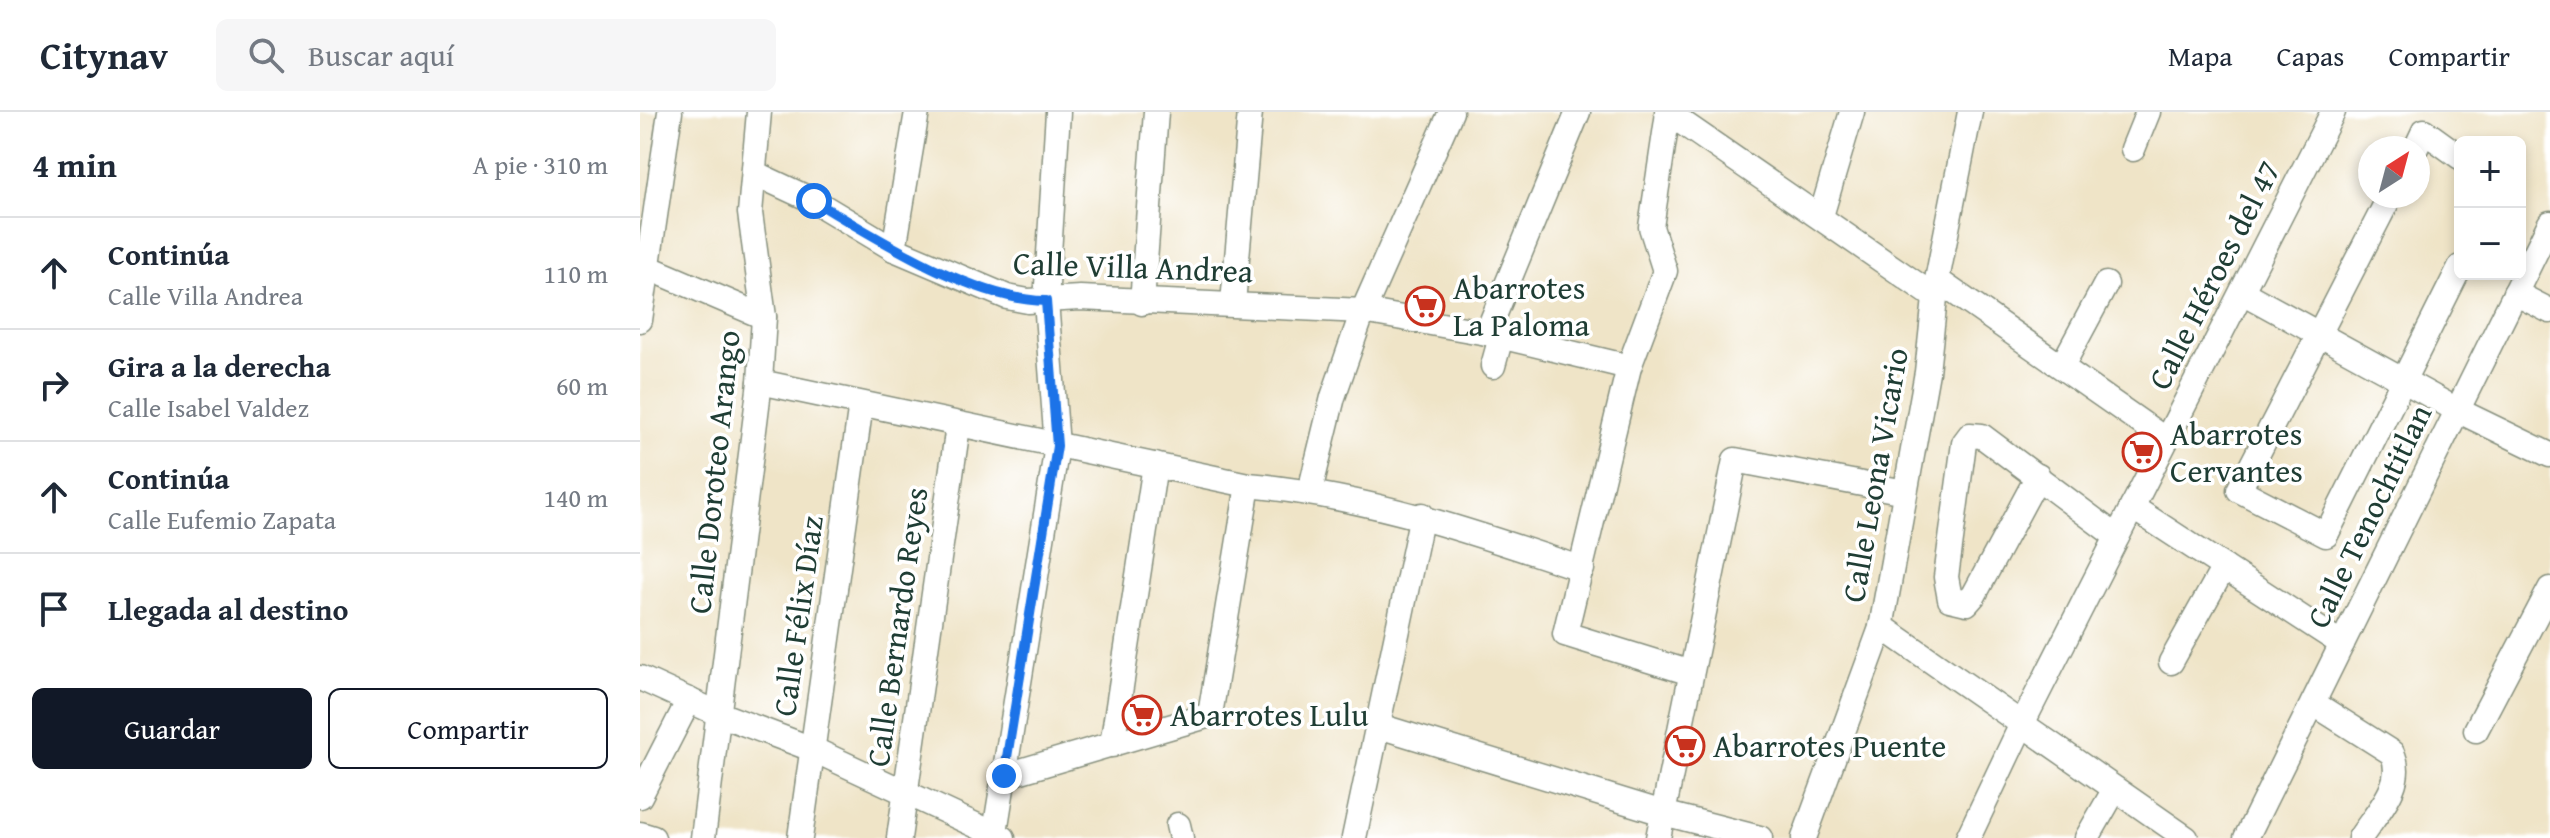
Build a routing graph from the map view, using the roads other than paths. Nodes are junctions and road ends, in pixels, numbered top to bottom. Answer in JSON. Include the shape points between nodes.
{"nodes":[{"id":1,"x":670,"y":112,"type":"edge"},
{"id":2,"x":759,"y":112,"type":"edge"},
{"id":3,"x":917,"y":112,"type":"edge"},
{"id":4,"x":1058,"y":112,"type":"edge"},
{"id":5,"x":1156,"y":112,"type":"edge"},
{"id":6,"x":1250,"y":112,"type":"edge"},
{"id":7,"x":1451,"y":112,"type":"edge"},
{"id":8,"x":1578,"y":112,"type":"edge"},
{"id":9,"x":1667,"y":112,"type":"edge"},
{"id":10,"x":1852,"y":112,"type":"edge"},
{"id":11,"x":1970,"y":112,"type":"edge"},
{"id":12,"x":2148,"y":112,"type":"edge"},
{"id":13,"x":2333,"y":112,"type":"edge"},
{"id":14,"x":2422,"y":136,"type":"edge"},
{"id":15,"x":2133,"y":149,"type":"dead end"},
{"id":16,"x":2454,"y":153,"type":"edge"},
{"id":17,"x":754,"y":173,"type":"junction"},
{"id":18,"x":2384,"y":208,"type":"edge"},
{"id":19,"x":1821,"y":216,"type":"junction"},
{"id":20,"x":2550,"y":223,"type":"edge"},
{"id":21,"x":894,"y":249,"type":"junction"},
{"id":22,"x":644,"y":266,"type":"edge"},
{"id":23,"x":2454,"y":279,"type":"edge"},
{"id":24,"x":2106,"y":284,"type":"dead end"},
{"id":25,"x":1936,"y":289,"type":"junction"},
{"id":26,"x":2242,"y":292,"type":"junction"},
{"id":27,"x":2515,"y":293,"type":"junction"},
{"id":28,"x":1046,"y":301,"type":"junction"},
{"id":29,"x":1142,"y":303,"type":"junction"},
{"id":30,"x":1233,"y":303,"type":"junction"},
{"id":31,"x":1363,"y":311,"type":"junction"},
{"id":32,"x":2550,"y":311,"type":"edge"},
{"id":33,"x":764,"y":317,"type":"junction"},
{"id":34,"x":640,"y":320,"type":"edge"},
{"id":35,"x":2317,"y":333,"type":"junction"},
{"id":36,"x":1494,"y":335,"type":"junction"},
{"id":37,"x":1493,"y":366,"type":"dead end"},
{"id":38,"x":2062,"y":366,"type":"junction"},
{"id":39,"x":1629,"y":367,"type":"junction"},
{"id":40,"x":2404,"y":381,"type":"junction"},
{"id":41,"x":760,"y":382,"type":"junction"},
{"id":42,"x":861,"y":404,"type":"junction"},
{"id":43,"x":2457,"y":410,"type":"junction"},
{"id":44,"x":958,"y":426,"type":"junction"},
{"id":45,"x":2166,"y":440,"type":"junction"},
{"id":46,"x":1057,"y":446,"type":"junction"},
{"id":47,"x":2550,"y":455,"type":"edge"},
{"id":48,"x":1155,"y":465,"type":"junction"},
{"id":49,"x":2038,"y":476,"type":"junction"},
{"id":50,"x":1248,"y":485,"type":"junction"},
{"id":51,"x":1310,"y":491,"type":"junction"},
{"id":52,"x":1905,"y":492,"type":"junction"},
{"id":53,"x":2132,"y":507,"type":"junction"},
{"id":54,"x":1422,"y":515,"type":"junction"},
{"id":55,"x":2117,"y":537,"type":"junction"},
{"id":56,"x":2224,"y":567,"type":"junction"},
{"id":57,"x":1582,"y":569,"type":"junction"},
{"id":58,"x":2550,"y":589,"type":"edge"},
{"id":59,"x":1881,"y":626,"type":"junction"},
{"id":60,"x":2342,"y":644,"type":"junction"},
{"id":61,"x":2171,"y":662,"type":"dead end"},
{"id":62,"x":1691,"y":673,"type":"junction"},
{"id":63,"x":640,"y":678,"type":"edge"},
{"id":64,"x":689,"y":700,"type":"junction"},
{"id":65,"x":2313,"y":703,"type":"junction"},
{"id":66,"x":719,"y":714,"type":"junction"},
{"id":67,"x":2022,"y":724,"type":"junction"},
{"id":68,"x":1379,"y":726,"type":"junction"},
{"id":69,"x":2476,"y":730,"type":"dead end"},
{"id":70,"x":1112,"y":745,"type":"junction"},
{"id":71,"x":812,"y":749,"type":"junction"},
{"id":72,"x":1004,"y":776,"type":"junction"},
{"id":73,"x":2115,"y":789,"type":"junction"},
{"id":74,"x":906,"y":792,"type":"junction"},
{"id":75,"x":640,"y":796,"type":"edge"},
{"id":76,"x":1663,"y":813,"type":"junction"},
{"id":77,"x":640,"y":834,"type":"edge"},
{"id":78,"x":997,"y":837,"type":"edge"},
{"id":79,"x":653,"y":838,"type":"edge"},
{"id":80,"x":703,"y":838,"type":"edge"},
{"id":81,"x":800,"y":838,"type":"edge"},
{"id":82,"x":899,"y":838,"type":"edge"},
{"id":83,"x":1354,"y":838,"type":"edge"},
{"id":84,"x":1658,"y":838,"type":"edge"},
{"id":85,"x":1760,"y":838,"type":"edge"},
{"id":86,"x":1804,"y":838,"type":"edge"},
{"id":87,"x":1968,"y":838,"type":"edge"},
{"id":88,"x":2087,"y":838,"type":"edge"},
{"id":89,"x":2186,"y":838,"type":"edge"},
{"id":90,"x":2246,"y":838,"type":"edge"},
{"id":91,"x":2360,"y":838,"type":"edge"}],
"edges":[{"from":1,"to":22,"type":"street"},
{"from":2,"to":17,"type":"street","name":"Calle Doroteo Arango"},
{"from":3,"to":21,"type":"street"},
{"from":4,"to":28,"type":"street"},
{"from":5,"to":29,"type":"street"},
{"from":6,"to":30,"type":"street"},
{"from":7,"to":31,"type":"street"},
{"from":8,"to":36,"type":"street"},
{"from":9,"to":19,"type":"street"},
{"from":9,"to":39,"type":"street","via":[[1651,227],[1665,271]]},
{"from":10,"to":19,"type":"street"},
{"from":11,"to":25,"type":"street","name":"Calle Leona Vicario"},
{"from":12,"to":15,"type":"street"},
{"from":13,"to":26,"type":"street","name":"Calle Héroes del 47"},
{"from":14,"to":16,"type":"street","via":[[2424,131]]},
{"from":17,"to":21,"type":"street","name":"Calle Villa Andrea","via":[[814,201]]},
{"from":17,"to":33,"type":"street","name":"Calle Doroteo Arango","via":[[750,213]]},
{"from":18,"to":35,"type":"street"},
{"from":19,"to":25,"type":"street"},
{"from":20,"to":27,"type":"street","name":"Calle Tenochtitlan"},
{"from":21,"to":28,"type":"street","name":"Calle Villa Andrea","via":[[1007,297]]},
{"from":22,"to":33,"type":"street"},
{"from":22,"to":34,"type":"street"},
{"from":23,"to":40,"type":"street"},
{"from":24,"to":38,"type":"street"},
{"from":25,"to":38,"type":"street"},
{"from":25,"to":52,"type":"street","name":"Calle Leona Vicario"},
{"from":26,"to":35,"type":"street"},
{"from":26,"to":45,"type":"street","name":"Calle Héroes del 47"},
{"from":27,"to":32,"type":"street"},
{"from":27,"to":43,"type":"street","name":"Calle Tenochtitlan"},
{"from":28,"to":29,"type":"street","name":"Calle Villa Andrea"},
{"from":28,"to":46,"type":"street"},
{"from":29,"to":30,"type":"street","name":"Calle Villa Andrea"},
{"from":30,"to":31,"type":"street","name":"Calle Villa Andrea"},
{"from":31,"to":36,"type":"street","name":"Calle Villa Andrea"},
{"from":31,"to":51,"type":"street","via":[[1333,397]]},
{"from":33,"to":41,"type":"street","name":"Calle Doroteo Arango"},
{"from":35,"to":40,"type":"street"},
{"from":35,"to":40,"type":"street","via":[[2239,490],[2326,535]]},
{"from":36,"to":37,"type":"street"},
{"from":36,"to":39,"type":"street","name":"Calle Villa Andrea"},
{"from":38,"to":45,"type":"street"},
{"from":39,"to":57,"type":"street"},
{"from":40,"to":43,"type":"street"},
{"from":41,"to":42,"type":"street"},
{"from":41,"to":66,"type":"street","name":"Calle Doroteo Arango"},
{"from":42,"to":44,"type":"street"},
{"from":42,"to":71,"type":"street","name":"Calle Félix Díaz"},
{"from":43,"to":47,"type":"street"},
{"from":43,"to":60,"type":"street","name":"Calle Tenochtitlan"},
{"from":44,"to":46,"type":"street"},
{"from":44,"to":74,"type":"street","name":"Calle Bernardo Reyes"},
{"from":45,"to":53,"type":"street","name":"Calle Héroes del 47"},
{"from":46,"to":48,"type":"street"},
{"from":46,"to":72,"type":"street"},
{"from":48,"to":50,"type":"street"},
{"from":48,"to":70,"type":"street"},
{"from":49,"to":49,"type":"street","via":[[1974,595],[1967,603],[1950,599],[1946,577],[1964,443],[1970,435],[1982,436]]},
{"from":49,"to":55,"type":"street"},
{"from":50,"to":51,"type":"street"},
{"from":50,"to":70,"type":"street","via":[[1210,715]]},
{"from":51,"to":54,"type":"street"},
{"from":52,"to":59,"type":"street","name":"Calle Leona Vicario"},
{"from":52,"to":62,"type":"street","via":[[1735,460]]},
{"from":53,"to":55,"type":"street","name":"Calle Héroes del 47"},
{"from":53,"to":56,"type":"street"},
{"from":54,"to":57,"type":"street"},
{"from":54,"to":68,"type":"street"},
{"from":55,"to":67,"type":"street","name":"Calle Héroes del 47"},
{"from":56,"to":60,"type":"street"},
{"from":56,"to":61,"type":"street"},
{"from":57,"to":62,"type":"street","via":[[1565,634]]},
{"from":58,"to":69,"type":"street"},
{"from":59,"to":67,"type":"street"},
{"from":59,"to":86,"type":"street","name":"Calle Leona Vicario"},
{"from":60,"to":65,"type":"street","name":"Calle Tenochtitlan"},
{"from":62,"to":76,"type":"street"},
{"from":63,"to":64,"type":"street"},
{"from":64,"to":66,"type":"street"},
{"from":64,"to":75,"type":"street"},
{"from":65,"to":90,"type":"street","name":"Calle Tenochtitlan"},
{"from":65,"to":91,"type":"street","via":[[2392,753],[2399,766],[2395,783]]},
{"from":66,"to":71,"type":"street"},
{"from":66,"to":80,"type":"street","name":"Calle Doroteo Arango"},
{"from":67,"to":73,"type":"street"},
{"from":67,"to":87,"type":"street","name":"Calle Héroes del 47"},
{"from":68,"to":76,"type":"street"},
{"from":68,"to":83,"type":"street"},
{"from":70,"to":72,"type":"street"},
{"from":71,"to":74,"type":"street"},
{"from":71,"to":81,"type":"street","name":"Calle Félix Díaz"},
{"from":72,"to":78,"type":"street"},
{"from":73,"to":88,"type":"street"},
{"from":73,"to":89,"type":"street"},
{"from":74,"to":78,"type":"street"},
{"from":74,"to":82,"type":"street","name":"Calle Bernardo Reyes"},
{"from":76,"to":84,"type":"street"},
{"from":76,"to":85,"type":"street"},
{"from":77,"to":79,"type":"street"}]}
